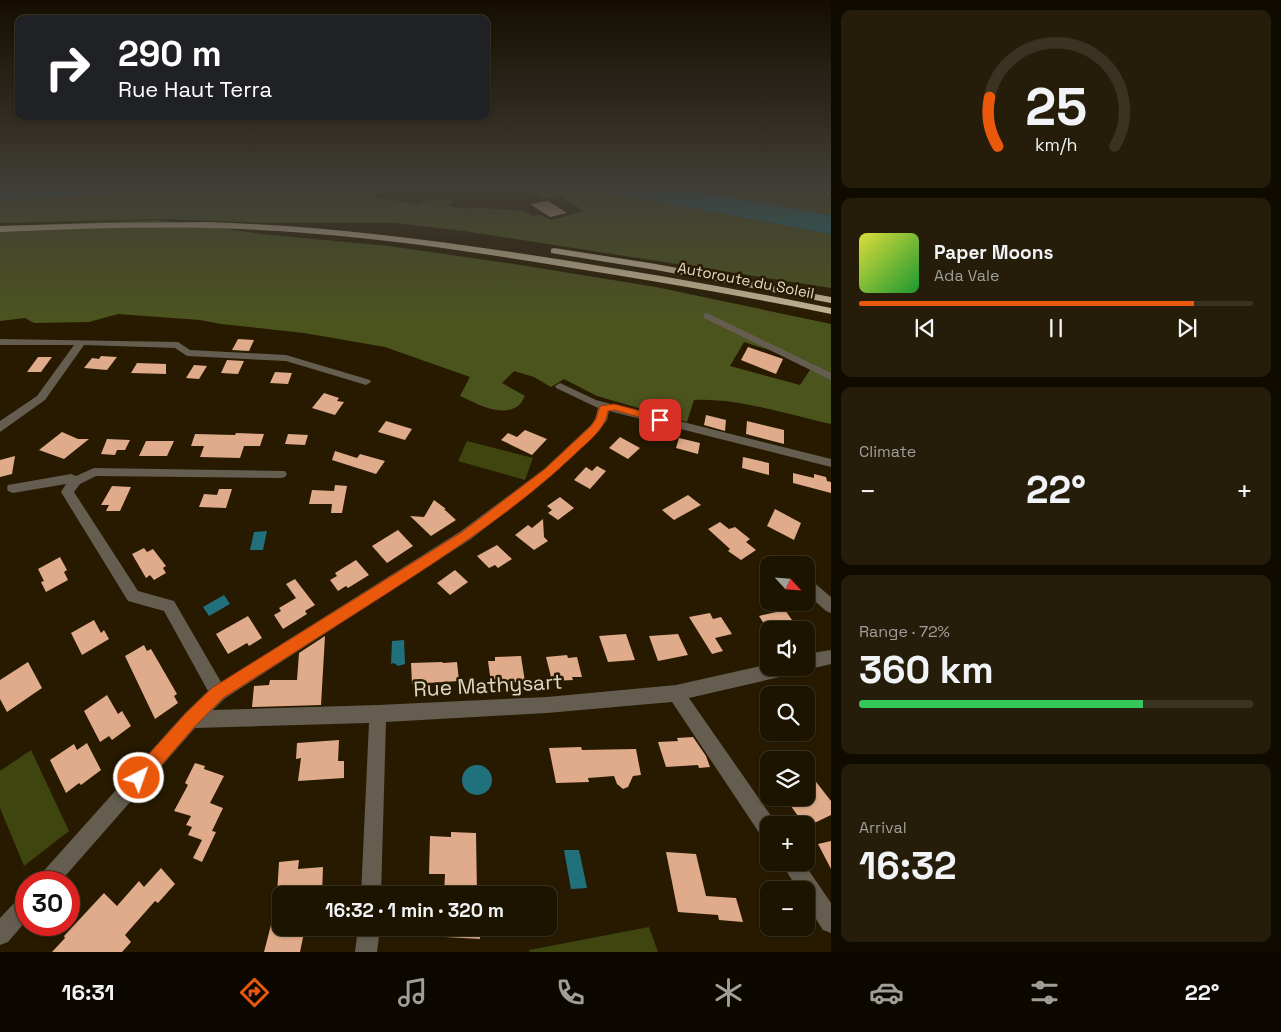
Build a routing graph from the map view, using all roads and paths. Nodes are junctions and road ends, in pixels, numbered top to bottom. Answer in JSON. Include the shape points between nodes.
{"nodes":[{"id":1,"x":334,"y":232,"type":"edge"},
{"id":2,"x":438,"y":234,"type":"dead end"},
{"id":3,"x":656,"y":266,"type":"junction"},
{"id":4,"x":831,"y":289,"type":"edge"},
{"id":5,"x":831,"y":300,"type":"edge"},
{"id":6,"x":831,"y":311,"type":"edge"},
{"id":7,"x":707,"y":316,"type":"dead end"},
{"id":8,"x":0,"y":342,"type":"edge"},
{"id":9,"x":80,"y":344,"type":"junction"},
{"id":10,"x":831,"y":377,"type":"edge"},
{"id":11,"x":366,"y":382,"type":"dead end"},
{"id":12,"x":560,"y":386,"type":"dead end"},
{"id":13,"x":608,"y":407,"type":"junction"},
{"id":14,"x":0,"y":428,"type":"edge"},
{"id":15,"x":831,"y":463,"type":"edge"},
{"id":16,"x":280,"y":474,"type":"dead end"},
{"id":17,"x":76,"y":481,"type":"junction"},
{"id":18,"x":14,"y":488,"type":"dead end"},
{"id":19,"x":815,"y":591,"type":"edge"},
{"id":20,"x":831,"y":606,"type":"edge"},
{"id":21,"x":831,"y":657,"type":"edge"},
{"id":22,"x":815,"y":660,"type":"edge"},
{"id":23,"x":760,"y":674,"type":"edge"},
{"id":24,"x":218,"y":693,"type":"junction"},
{"id":25,"x":676,"y":693,"type":"junction"},
{"id":26,"x":378,"y":714,"type":"junction"},
{"id":27,"x":190,"y":719,"type":"junction"},
{"id":28,"x":760,"y":817,"type":"edge"},
{"id":29,"x":57,"y":871,"type":"edge"},
{"id":30,"x":797,"y":871,"type":"edge"},
{"id":31,"x":370,"y":886,"type":"edge"},
{"id":32,"x":15,"y":917,"type":"edge"},
{"id":33,"x":831,"y":922,"type":"edge"},
{"id":34,"x":0,"y":934,"type":"edge"},
{"id":35,"x":368,"y":936,"type":"edge"},
{"id":36,"x":366,"y":952,"type":"edge"}],
"edges":[{"from":1,"to":6,"type":"highway","name":"Autoroute du Soleil","via":[[413,240],[637,275]]},
{"from":2,"to":3,"type":"highway","name":"Autoroute du Soleil"},
{"from":3,"to":4,"type":"highway","via":[[680,266]]},
{"from":3,"to":5,"type":"highway","name":"Autoroute du Soleil"},
{"from":7,"to":10,"type":"street"},
{"from":8,"to":9,"type":"street"},
{"from":9,"to":11,"type":"street","via":[[178,345],[187,353],[286,358]]},
{"from":9,"to":14,"type":"street","via":[[41,398]]},
{"from":12,"to":13,"type":"street"},
{"from":13,"to":15,"type":"street"},
{"from":13,"to":24,"type":"street","via":[[603,409],[595,428],[548,472],[466,536]]},
{"from":16,"to":17,"type":"street","via":[[94,472]]},
{"from":17,"to":18,"type":"street","via":[[71,479]]},
{"from":17,"to":24,"type":"street","via":[[67,492],[133,596],[169,606]]},
{"from":19,"to":20,"type":"street"},
{"from":21,"to":22,"type":"street"},
{"from":23,"to":25,"type":"street","name":"Rue Mathysart"},
{"from":24,"to":27,"type":"street"},
{"from":25,"to":26,"type":"street","name":"Rue Mathysart","via":[[547,705]]},
{"from":25,"to":28,"type":"street"},
{"from":26,"to":27,"type":"street","name":"Rue Mathysart"},
{"from":26,"to":31,"type":"street"},
{"from":27,"to":29,"type":"street"},
{"from":30,"to":33,"type":"street"},
{"from":32,"to":34,"type":"street"},
{"from":35,"to":36,"type":"street"}]}
